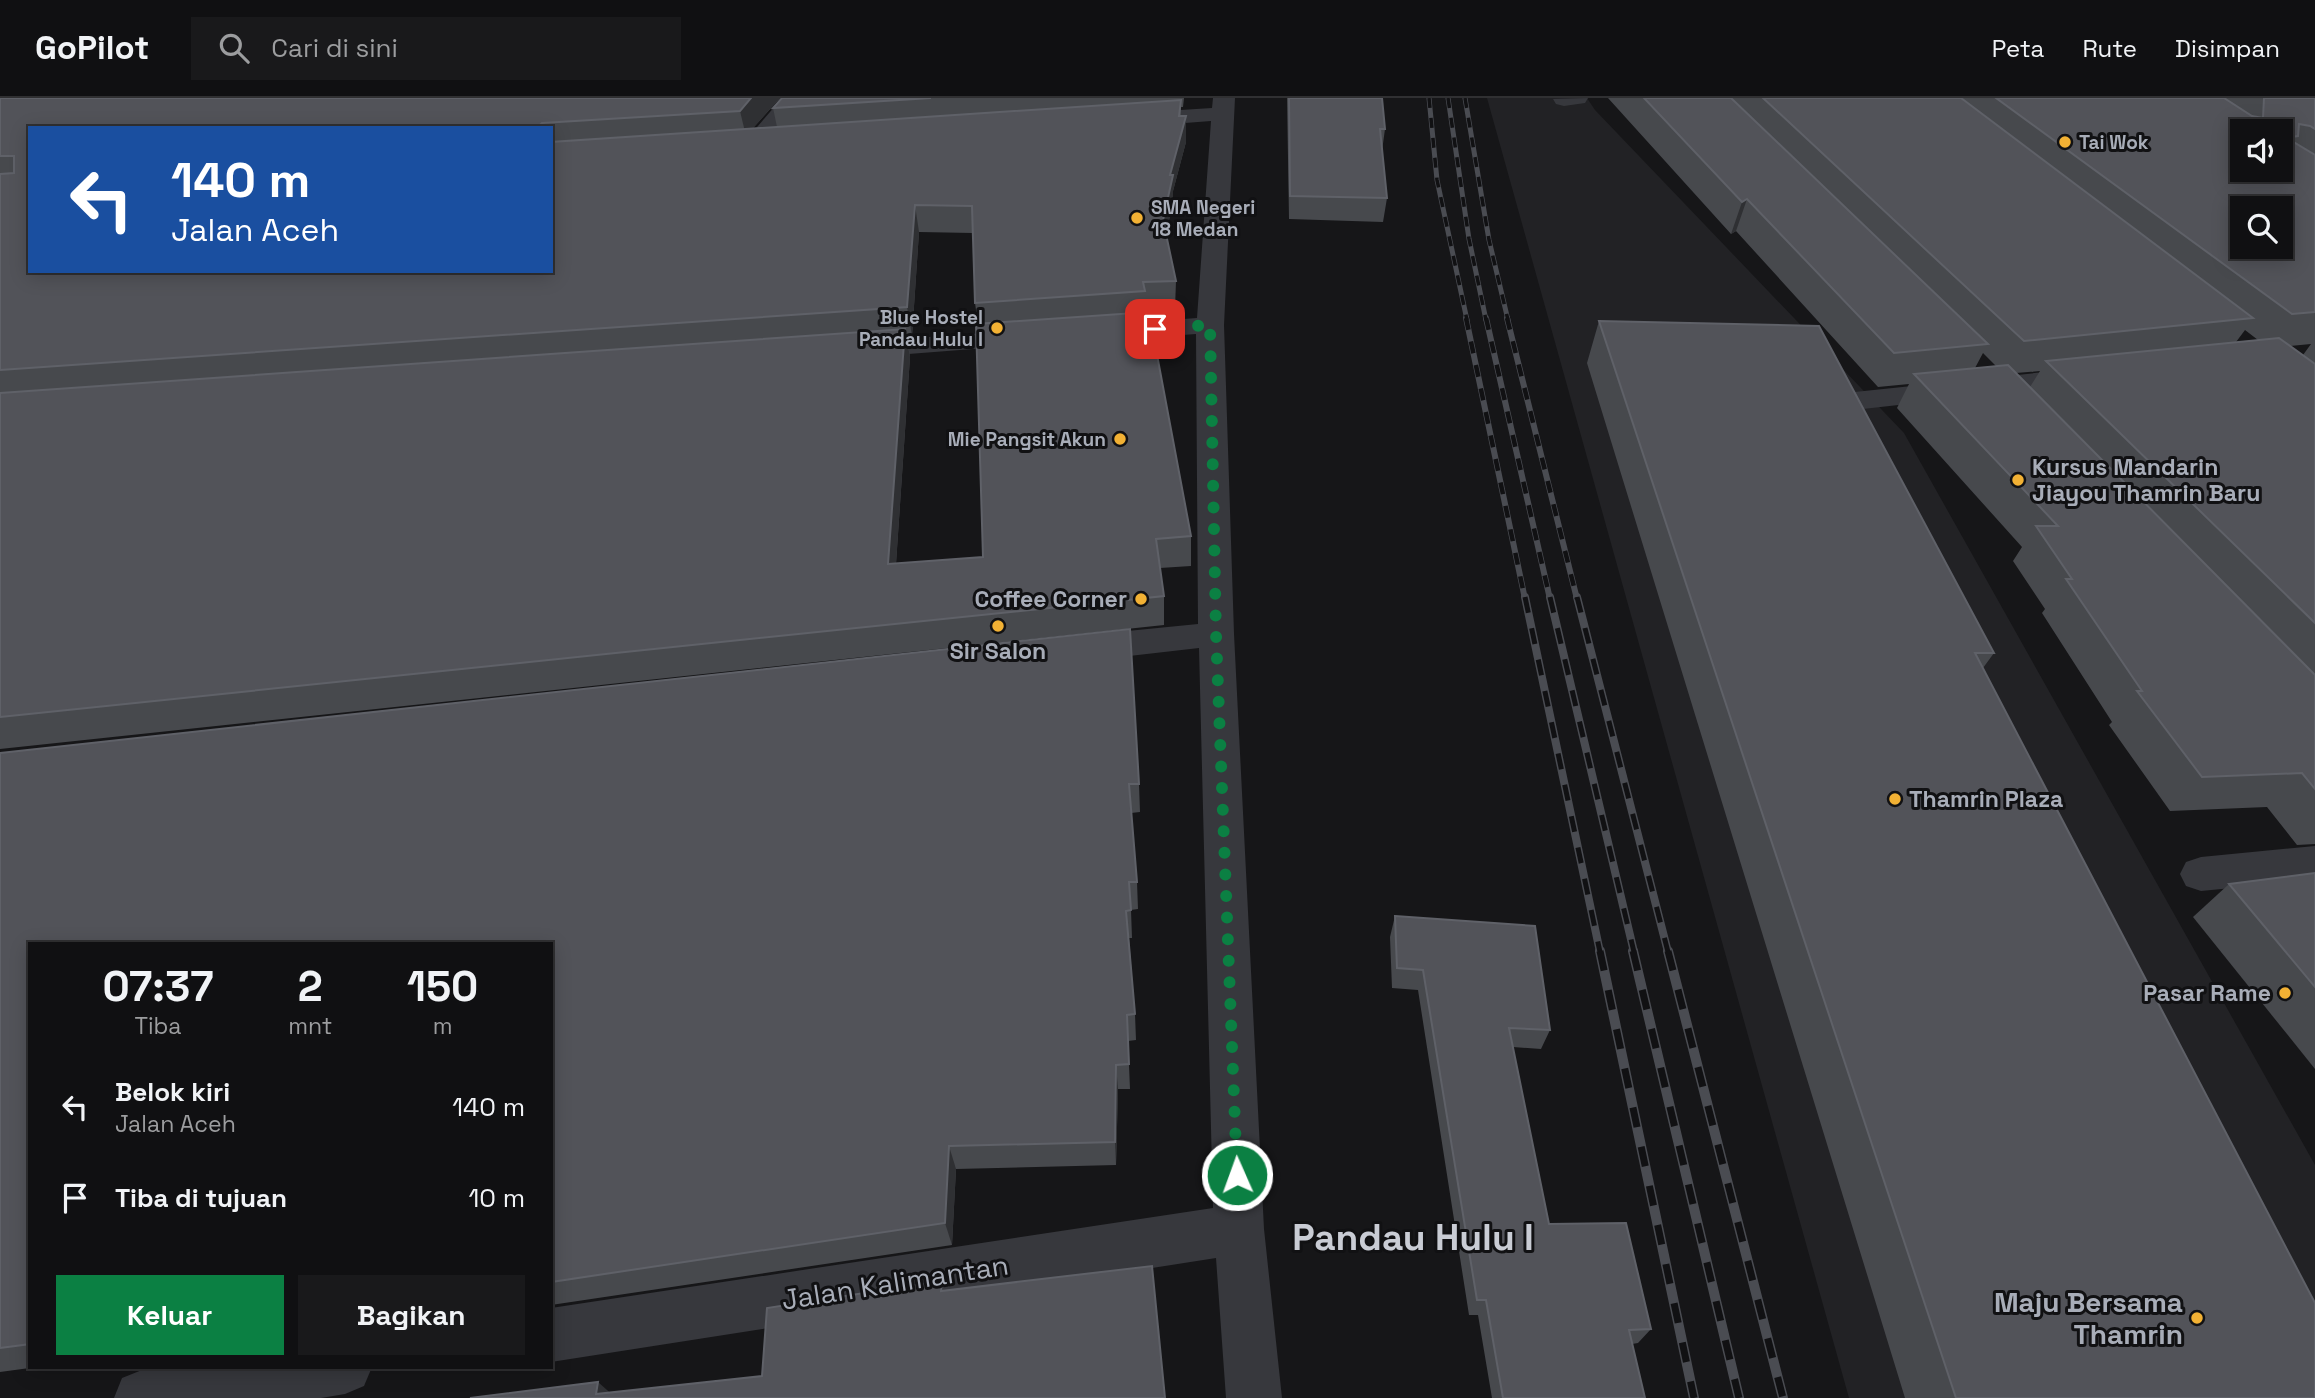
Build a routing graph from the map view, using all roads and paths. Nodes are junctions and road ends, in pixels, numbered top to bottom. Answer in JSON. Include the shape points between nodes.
{"nodes":[{"id":1,"x":794,"y":98,"type":"edge"},
{"id":2,"x":1577,"y":98,"type":"edge"},
{"id":3,"x":1564,"y":99,"type":"edge"},
{"id":4,"x":1223,"y":106,"type":"edge"},
{"id":5,"x":1112,"y":121,"type":"edge"},
{"id":6,"x":781,"y":144,"type":"edge"},
{"id":7,"x":753,"y":145,"type":"junction"},
{"id":8,"x":726,"y":147,"type":"edge"},
{"id":9,"x":1210,"y":325,"type":"junction"},
{"id":10,"x":835,"y":352,"type":"edge"},
{"id":11,"x":1970,"y":359,"type":"edge"},
{"id":12,"x":2105,"y":375,"type":"edge"},
{"id":13,"x":2009,"y":398,"type":"junction"},
{"id":14,"x":1845,"y":402,"type":"edge"},
{"id":15,"x":1216,"y":634,"type":"junction"},
{"id":16,"x":1050,"y":652,"type":"edge"},
{"id":17,"x":2315,"y":863,"type":"edge"},
{"id":18,"x":2201,"y":874,"type":"dead end"},
{"id":19,"x":1239,"y":1229,"type":"junction"},
{"id":20,"x":553,"y":1335,"type":"edge"},
{"id":21,"x":332,"y":1369,"type":"edge"},
{"id":22,"x":142,"y":1398,"type":"edge"},
{"id":23,"x":1254,"y":1398,"type":"edge"}],
"edges":[{"from":1,"to":7,"type":"street"},
{"from":2,"to":3,"type":"street"},
{"from":4,"to":5,"type":"street"},
{"from":4,"to":9,"type":"street"},
{"from":6,"to":7,"type":"street"},
{"from":7,"to":8,"type":"street"},
{"from":9,"to":10,"type":"street"},
{"from":9,"to":15,"type":"street"},
{"from":11,"to":13,"type":"street"},
{"from":12,"to":13,"type":"street"},
{"from":13,"to":14,"type":"street"},
{"from":15,"to":16,"type":"street"},
{"from":15,"to":19,"type":"street"},
{"from":17,"to":18,"type":"street"},
{"from":19,"to":20,"type":"street","name":"Jalan Kalimantan"},
{"from":19,"to":23,"type":"street"},
{"from":21,"to":22,"type":"street"}]}
